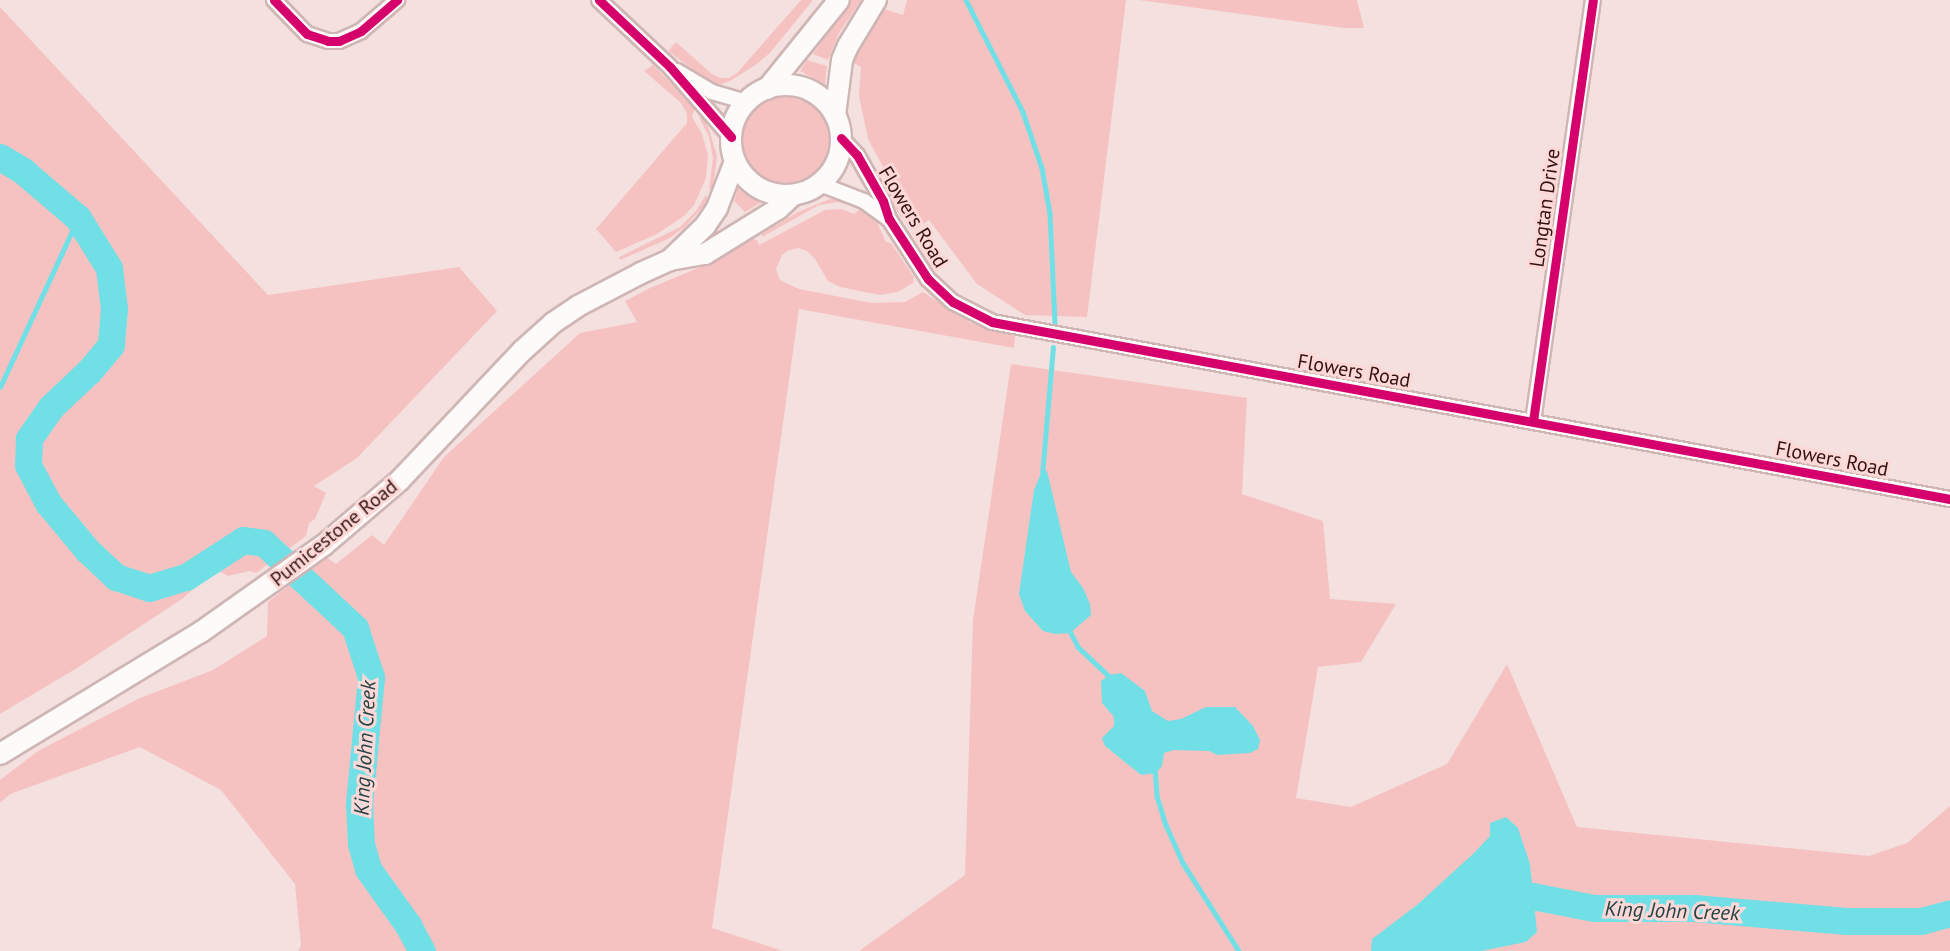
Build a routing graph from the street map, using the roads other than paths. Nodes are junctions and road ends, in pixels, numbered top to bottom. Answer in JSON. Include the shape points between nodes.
{"nodes":[{"id":1,"x":274,"y":0,"type":"edge"},
{"id":2,"x":397,"y":0,"type":"edge"},
{"id":3,"x":599,"y":0,"type":"edge"},
{"id":4,"x":839,"y":0,"type":"edge"},
{"id":5,"x":876,"y":0,"type":"edge"},
{"id":6,"x":1593,"y":0,"type":"edge"},
{"id":7,"x":670,"y":67,"type":"junction"},
{"id":8,"x":768,"y":88,"type":"junction"},
{"id":9,"x":746,"y":102,"type":"junction"},
{"id":10,"x":835,"y":115,"type":"junction"},
{"id":11,"x":731,"y":137,"type":"junction"},
{"id":12,"x":841,"y":138,"type":"junction"},
{"id":13,"x":735,"y":161,"type":"junction"},
{"id":14,"x":820,"y":184,"type":"junction"},
{"id":15,"x":793,"y":195,"type":"junction"},
{"id":16,"x":889,"y":219,"type":"junction"},
{"id":17,"x":670,"y":260,"type":"junction"},
{"id":18,"x":1533,"y":422,"type":"junction"},
{"id":19,"x":1950,"y":499,"type":"edge"},
{"id":20,"x":0,"y":754,"type":"edge"}],
"edges":[{"from":1,"to":2,"type":"street","via":[[307,34],[328,41],[339,41],[361,31]]},
{"from":3,"to":7,"type":"street"},
{"from":4,"to":8,"type":"main road"},
{"from":5,"to":10,"type":"main road","via":[[842,60]]},
{"from":6,"to":18,"type":"street","name":"Longtan Drive"},
{"from":7,"to":9,"type":"street","via":[[712,92]]},
{"from":7,"to":11,"type":"street"},
{"from":8,"to":9,"type":"main road"},
{"from":8,"to":10,"type":"main road","via":[[791,86],[813,93]]},
{"from":9,"to":11,"type":"main road"},
{"from":10,"to":12,"type":"main road"},
{"from":11,"to":13,"type":"main road"},
{"from":12,"to":14,"type":"main road","via":[[832,171]]},
{"from":12,"to":16,"type":"street","name":"Flowers Road","via":[[857,155]]},
{"from":13,"to":15,"type":"main road","via":[[758,188]]},
{"from":13,"to":17,"type":"main road","name":"Pumicestone Road","via":[[726,190],[705,226]]},
{"from":14,"to":15,"type":"main road"},
{"from":14,"to":16,"type":"street","name":"Flowers Road","via":[[864,201]]},
{"from":15,"to":17,"type":"main road","name":"Pumicestone Road","via":[[778,209],[705,254]]},
{"from":16,"to":18,"type":"street","name":"Flowers Road","via":[[914,261],[939,291],[970,313],[992,322]]},
{"from":17,"to":20,"type":"main road","name":"Pumicestone Road","via":[[607,289],[553,323],[400,480],[324,545],[263,590]]},
{"from":18,"to":19,"type":"street","name":"Flowers Road"}]}
